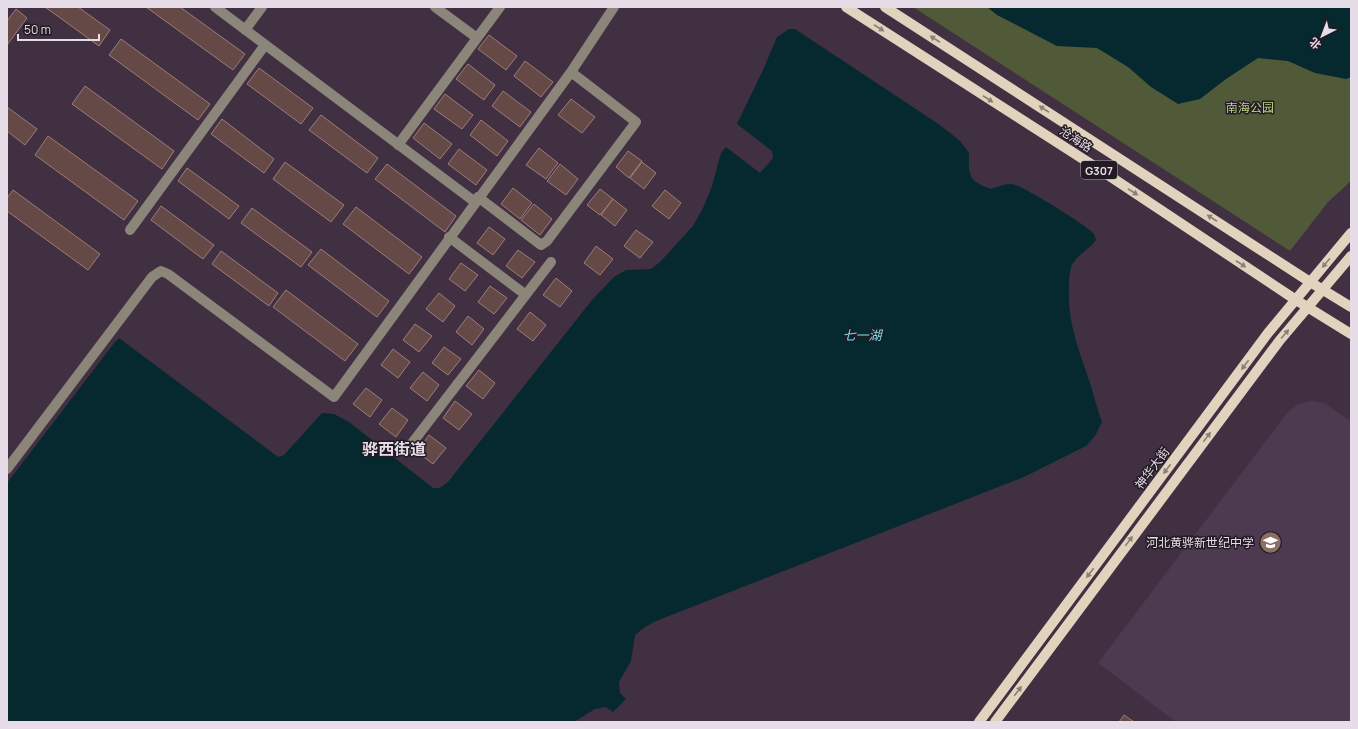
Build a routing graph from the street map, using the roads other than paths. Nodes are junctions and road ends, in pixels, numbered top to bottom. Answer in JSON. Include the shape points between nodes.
{"nodes":[{"id":1,"x":215,"y":7,"type":"edge"},
{"id":2,"x":262,"y":7,"type":"edge"},
{"id":3,"x":435,"y":7,"type":"edge"},
{"id":4,"x":500,"y":7,"type":"edge"},
{"id":5,"x":614,"y":7,"type":"edge"},
{"id":6,"x":846,"y":7,"type":"edge"},
{"id":7,"x":885,"y":7,"type":"edge"},
{"id":8,"x":245,"y":30,"type":"junction"},
{"id":9,"x":477,"y":38,"type":"junction"},
{"id":10,"x":265,"y":45,"type":"junction"},
{"id":11,"x":571,"y":72,"type":"junction"},
{"id":12,"x":398,"y":145,"type":"junction"},
{"id":13,"x":476,"y":200,"type":"junction"},
{"id":14,"x":130,"y":230,"type":"dead end"},
{"id":15,"x":1351,"y":233,"type":"edge"},
{"id":16,"x":449,"y":237,"type":"junction"},
{"id":17,"x":1351,"y":256,"type":"edge"},
{"id":18,"x":551,"y":262,"type":"dead end"},
{"id":19,"x":1310,"y":282,"type":"junction"},
{"id":20,"x":1323,"y":290,"type":"junction"},
{"id":21,"x":526,"y":295,"type":"junction"},
{"id":22,"x":1296,"y":300,"type":"junction"},
{"id":23,"x":1308,"y":307,"type":"junction"},
{"id":24,"x":1351,"y":307,"type":"edge"},
{"id":25,"x":1351,"y":334,"type":"edge"},
{"id":26,"x":406,"y":451,"type":"dead end"},
{"id":27,"x":8,"y":467,"type":"edge"},
{"id":28,"x":979,"y":722,"type":"edge"},
{"id":29,"x":995,"y":722,"type":"edge"}],
"edges":[{"from":1,"to":8,"type":"street"},
{"from":2,"to":8,"type":"street"},
{"from":3,"to":9,"type":"street"},
{"from":4,"to":9,"type":"street"},
{"from":5,"to":11,"type":"street"},
{"from":6,"to":22,"type":"main road","name":"沧海路","number":"G307","one_way":true},
{"from":19,"to":7,"type":"main road","name":"沧海路","number":"G307","one_way":true},
{"from":8,"to":10,"type":"street"},
{"from":9,"to":12,"type":"street"},
{"from":10,"to":12,"type":"street"},
{"from":10,"to":14,"type":"street"},
{"from":11,"to":13,"type":"street"},
{"from":11,"to":13,"type":"street","via":[[636,122],[548,241],[542,244]]},
{"from":12,"to":13,"type":"street"},
{"from":13,"to":16,"type":"street"},
{"from":15,"to":19,"type":"main road","name":"神华大街","one_way":true},
{"from":16,"to":21,"type":"street"},
{"from":16,"to":27,"type":"street","via":[[334,397],[168,274],[157,272]]},
{"from":17,"to":20,"type":"main road"},
{"from":18,"to":21,"type":"street"},
{"from":19,"to":20,"type":"main road","name":"沧海路","number":"G307"},
{"from":19,"to":22,"type":"main road","name":"神华大街"},
{"from":20,"to":23,"type":"main road"},
{"from":20,"to":24,"type":"main road","name":"沧海路","number":"G307"},
{"from":21,"to":26,"type":"street"},
{"from":22,"to":23,"type":"main road","name":"沧海路","number":"G307"},
{"from":22,"to":28,"type":"main road","name":"神华大街","one_way":true,"via":[[1268,333]]},
{"from":23,"to":25,"type":"main road","name":"沧海路","number":"G307"},
{"from":29,"to":23,"type":"main road","one_way":true,"via":[[1275,347]]}]}
